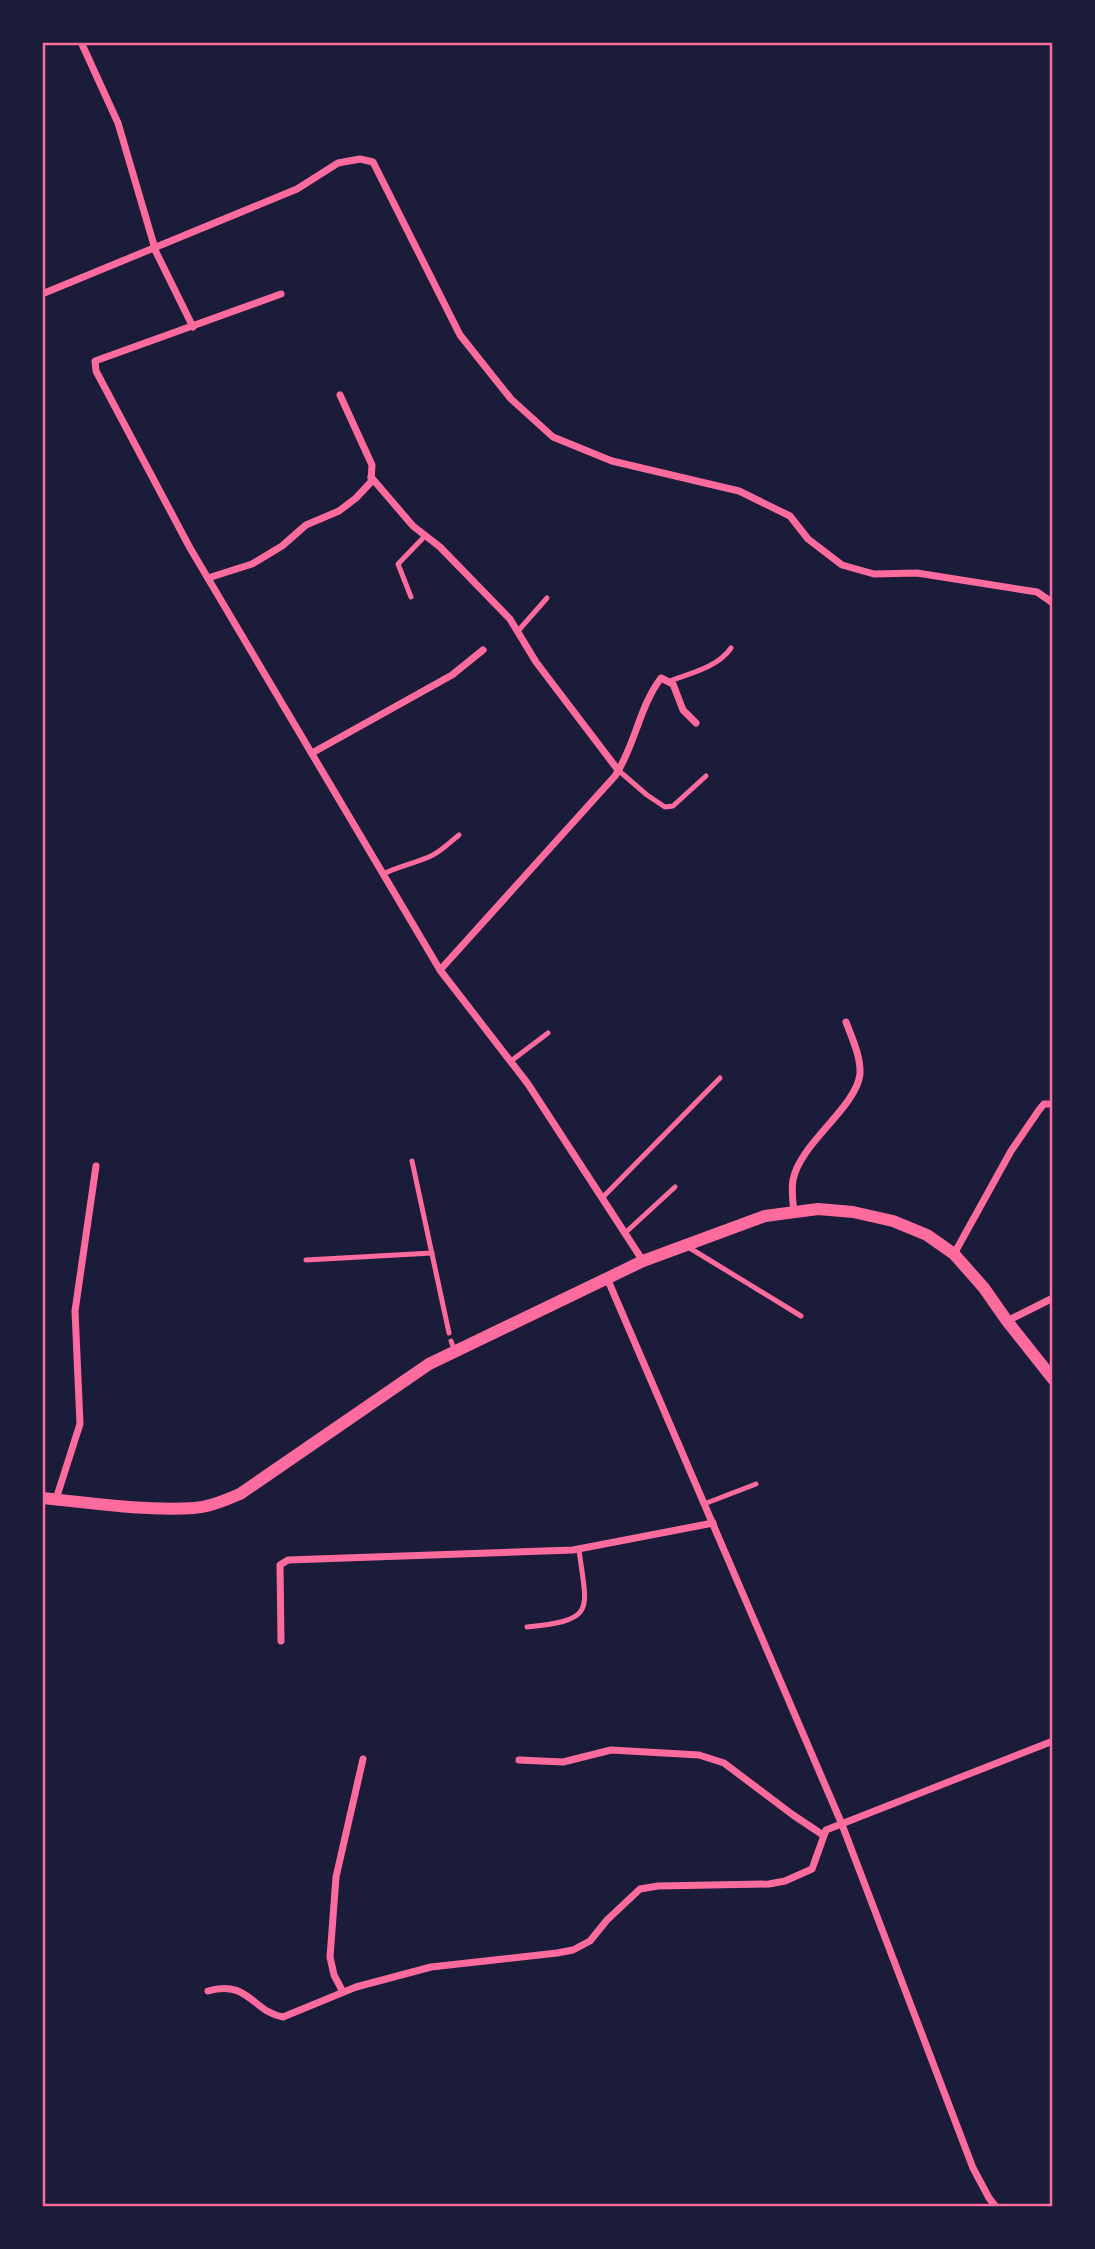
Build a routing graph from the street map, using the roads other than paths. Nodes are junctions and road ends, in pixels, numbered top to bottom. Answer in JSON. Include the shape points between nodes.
{"nodes":[{"id":1,"x":81,"y":42,"type":"edge"},
{"id":2,"x":155,"y":247,"type":"junction"},
{"id":3,"x":42,"y":294,"type":"edge"},
{"id":4,"x":281,"y":294,"type":"dead end"},
{"id":5,"x":193,"y":327,"type":"junction"},
{"id":6,"x":341,"y":395,"type":"dead end"},
{"id":7,"x":371,"y":477,"type":"junction"},
{"id":8,"x":425,"y":536,"type":"junction"},
{"id":9,"x":208,"y":578,"type":"junction"},
{"id":10,"x":411,"y":597,"type":"dead end"},
{"id":11,"x":547,"y":598,"type":"dead end"},
{"id":12,"x":1053,"y":603,"type":"edge"},
{"id":13,"x":518,"y":631,"type":"junction"},
{"id":14,"x":731,"y":648,"type":"dead end"},
{"id":15,"x":484,"y":650,"type":"dead end"},
{"id":16,"x":670,"y":681,"type":"junction"},
{"id":17,"x":696,"y":723,"type":"dead end"},
{"id":18,"x":312,"y":753,"type":"junction"},
{"id":19,"x":618,"y":770,"type":"junction"},
{"id":20,"x":706,"y":776,"type":"dead end"},
{"id":21,"x":459,"y":835,"type":"dead end"},
{"id":22,"x":383,"y":874,"type":"junction"},
{"id":23,"x":440,"y":970,"type":"junction"},
{"id":24,"x":846,"y":1022,"type":"dead end"},
{"id":25,"x":548,"y":1033,"type":"dead end"},
{"id":26,"x":511,"y":1061,"type":"junction"},
{"id":27,"x":720,"y":1078,"type":"dead end"},
{"id":28,"x":1053,"y":1104,"type":"edge"},
{"id":29,"x":412,"y":1161,"type":"dead end"},
{"id":30,"x":96,"y":1166,"type":"dead end"},
{"id":31,"x":675,"y":1186,"type":"dead end"},
{"id":32,"x":602,"y":1198,"type":"junction"},
{"id":33,"x":794,"y":1213,"type":"junction"},
{"id":34,"x":625,"y":1233,"type":"junction"},
{"id":35,"x":685,"y":1246,"type":"junction"},
{"id":36,"x":432,"y":1253,"type":"junction"},
{"id":37,"x":954,"y":1254,"type":"junction"},
{"id":38,"x":306,"y":1260,"type":"dead end"},
{"id":39,"x":643,"y":1261,"type":"junction"},
{"id":40,"x":607,"y":1278,"type":"junction"},
{"id":41,"x":1053,"y":1298,"type":"edge"},
{"id":42,"x":801,"y":1316,"type":"dead end"},
{"id":43,"x":1007,"y":1321,"type":"junction"},
{"id":44,"x":449,"y":1333,"type":"dead end"},
{"id":45,"x":1053,"y":1379,"type":"edge"},
{"id":46,"x":756,"y":1484,"type":"dead end"},
{"id":47,"x":42,"y":1497,"type":"edge"},
{"id":48,"x":56,"y":1499,"type":"junction"},
{"id":49,"x":704,"y":1504,"type":"junction"},
{"id":50,"x":713,"y":1523,"type":"junction"},
{"id":51,"x":579,"y":1550,"type":"junction"},
{"id":52,"x":527,"y":1627,"type":"dead end"},
{"id":53,"x":281,"y":1641,"type":"dead end"},
{"id":54,"x":1053,"y":1741,"type":"edge"},
{"id":55,"x":363,"y":1759,"type":"dead end"},
{"id":56,"x":519,"y":1760,"type":"dead end"},
{"id":57,"x":841,"y":1822,"type":"junction"},
{"id":58,"x":823,"y":1835,"type":"junction"},
{"id":59,"x":208,"y":1991,"type":"dead end"},
{"id":60,"x":343,"y":1992,"type":"junction"},
{"id":61,"x":996,"y":2207,"type":"edge"}],
"edges":[{"from":1,"to":2,"type":"street","via":[[118,123]]},
{"from":2,"to":3,"type":"street"},
{"from":2,"to":5,"type":"street"},
{"from":2,"to":12,"type":"street","via":[[297,188],[338,163],[373,162],[460,335],[511,399],[553,437],[612,461],[739,491],[790,516],[807,539],[842,565],[874,574],[917,573],[1037,592]]},
{"from":4,"to":5,"type":"street"},
{"from":5,"to":9,"type":"street","via":[[95,361],[94,366]]},
{"from":6,"to":7,"type":"street","via":[[370,459]]},
{"from":7,"to":8,"type":"street"},
{"from":7,"to":9,"type":"street","via":[[339,511],[306,525],[252,564]]},
{"from":8,"to":10,"type":"lane","via":[[398,565]]},
{"from":8,"to":13,"type":"street","via":[[479,585]]},
{"from":9,"to":18,"type":"street"},
{"from":11,"to":13,"type":"lane"},
{"from":13,"to":19,"type":"street"},
{"from":14,"to":16,"type":"lane","via":[[716,663]]},
{"from":15,"to":18,"type":"street","via":[[453,675]]},
{"from":16,"to":17,"type":"street","via":[[683,710]]},
{"from":16,"to":19,"type":"street","via":[[661,678],[651,692]]},
{"from":18,"to":22,"type":"street"},
{"from":19,"to":20,"type":"lane","via":[[665,807],[673,806]]},
{"from":19,"to":23,"type":"street"},
{"from":21,"to":22,"type":"lane","via":[[428,858]]},
{"from":22,"to":23,"type":"street"},
{"from":23,"to":26,"type":"street"},
{"from":24,"to":33,"type":"street","via":[[860,1064],[859,1078],[801,1159],[792,1183]]},
{"from":25,"to":26,"type":"lane"},
{"from":26,"to":32,"type":"street"},
{"from":27,"to":32,"type":"lane"},
{"from":28,"to":37,"type":"street","via":[[1039,1110],[1011,1152]]},
{"from":29,"to":36,"type":"lane"},
{"from":30,"to":48,"type":"street","via":[[75,1311],[80,1424]]},
{"from":31,"to":34,"type":"lane"},
{"from":32,"to":34,"type":"street"},
{"from":33,"to":35,"type":"street","via":[[765,1216]]},
{"from":33,"to":37,"type":"street","via":[[818,1209],[893,1221]]},
{"from":34,"to":39,"type":"street"},
{"from":35,"to":39,"type":"street"},
{"from":35,"to":42,"type":"lane"},
{"from":36,"to":38,"type":"lane"},
{"from":36,"to":44,"type":"lane"},
{"from":37,"to":43,"type":"street"},
{"from":39,"to":40,"type":"street"},
{"from":40,"to":48,"type":"street","via":[[453,1346],[240,1494],[218,1503],[195,1508]]},
{"from":40,"to":49,"type":"street"},
{"from":41,"to":43,"type":"street"},
{"from":43,"to":45,"type":"street"},
{"from":46,"to":49,"type":"lane"},
{"from":47,"to":48,"type":"street"},
{"from":49,"to":50,"type":"street"},
{"from":50,"to":51,"type":"street"},
{"from":50,"to":57,"type":"street"},
{"from":51,"to":52,"type":"lane","via":[[585,1609],[565,1621]]},
{"from":51,"to":53,"type":"street","via":[[288,1560],[280,1565]]},
{"from":54,"to":57,"type":"street"},
{"from":55,"to":60,"type":"street","via":[[336,1877],[330,1957]]},
{"from":56,"to":58,"type":"street","via":[[563,1762],[611,1750],[699,1755],[724,1763]]},
{"from":57,"to":58,"type":"street"},
{"from":57,"to":61,"type":"street","via":[[973,2168]]},
{"from":58,"to":60,"type":"street","via":[[812,1869],[785,1881],[640,1889],[590,1941],[573,1950],[431,1967]]},
{"from":59,"to":60,"type":"street","via":[[221,1987],[239,1991],[283,2017]]}]}
